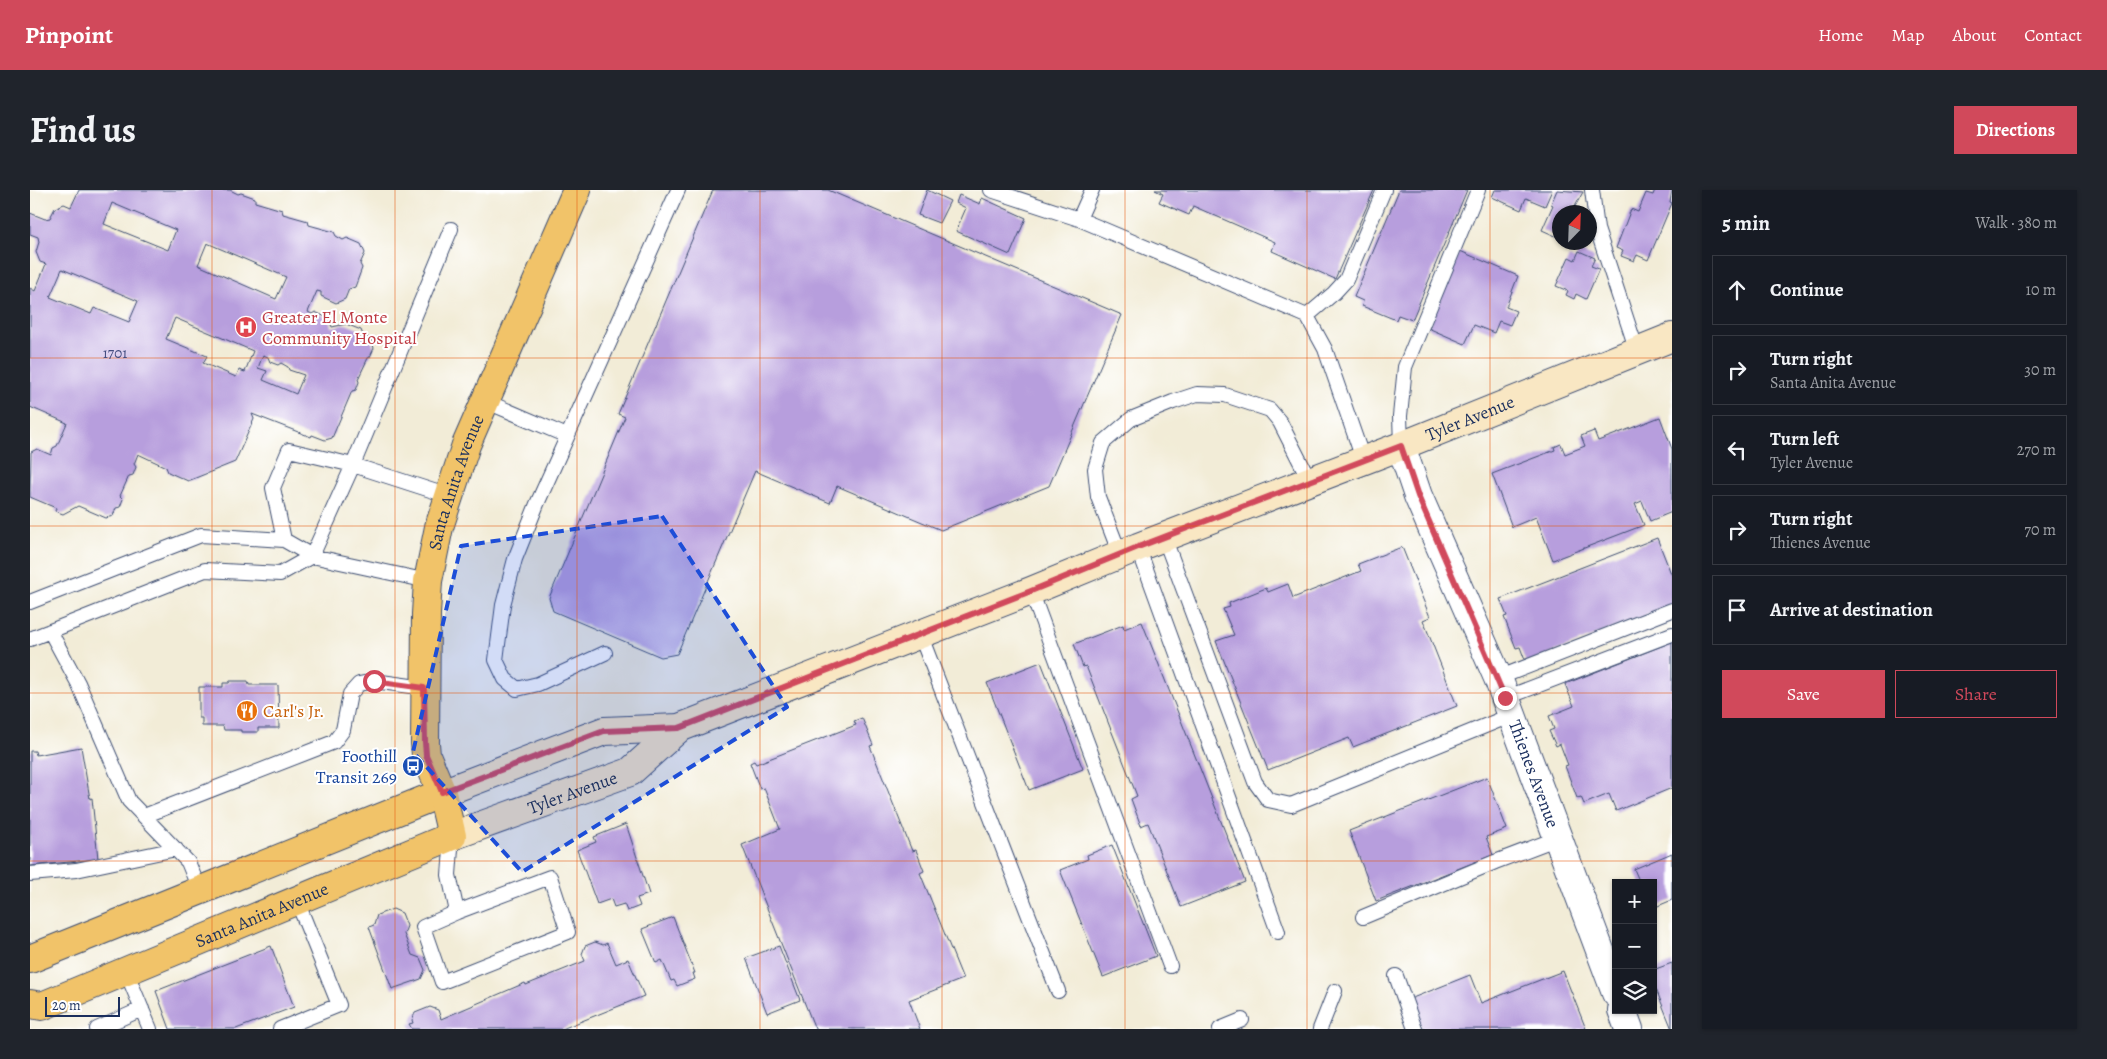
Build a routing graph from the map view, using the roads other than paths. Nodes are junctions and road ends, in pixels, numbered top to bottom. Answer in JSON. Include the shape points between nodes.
{"nodes":[{"id":1,"x":577,"y":190,"type":"edge"},
{"id":2,"x":678,"y":190,"type":"edge"},
{"id":3,"x":991,"y":190,"type":"edge"},
{"id":4,"x":1092,"y":190,"type":"edge"},
{"id":5,"x":1384,"y":190,"type":"edge"},
{"id":6,"x":1478,"y":190,"type":"edge"},
{"id":7,"x":1592,"y":190,"type":"edge"},
{"id":8,"x":1080,"y":219,"type":"junction"},
{"id":9,"x":451,"y":229,"type":"dead end"},
{"id":10,"x":1307,"y":316,"type":"junction"},
{"id":11,"x":1672,"y":337,"type":"edge"},
{"id":12,"x":1638,"y":351,"type":"junction"},
{"id":13,"x":485,"y":401,"type":"junction"},
{"id":14,"x":567,"y":436,"type":"junction"},
{"id":15,"x":1401,"y":446,"type":"junction"},
{"id":16,"x":1364,"y":460,"type":"junction"},
{"id":17,"x":353,"y":465,"type":"junction"},
{"id":18,"x":1310,"y":481,"type":"junction"},
{"id":19,"x":449,"y":496,"type":"junction"},
{"id":20,"x":1164,"y":537,"type":"junction"},
{"id":21,"x":284,"y":540,"type":"junction"},
{"id":22,"x":1129,"y":551,"type":"junction"},
{"id":23,"x":312,"y":556,"type":"junction"},
{"id":24,"x":428,"y":581,"type":"junction"},
{"id":25,"x":1031,"y":591,"type":"junction"},
{"id":26,"x":30,"y":602,"type":"edge"},
{"id":27,"x":1672,"y":610,"type":"edge"},
{"id":28,"x":50,"y":631,"type":"junction"},
{"id":29,"x":920,"y":634,"type":"junction"},
{"id":30,"x":1672,"y":634,"type":"edge"},
{"id":31,"x":30,"y":639,"type":"edge"},
{"id":32,"x":606,"y":653,"type":"dead end"},
{"id":33,"x":424,"y":688,"type":"junction"},
{"id":34,"x":1505,"y":697,"type":"junction"},
{"id":35,"x":679,"y":728,"type":"junction"},
{"id":36,"x":442,"y":792,"type":"junction"},
{"id":37,"x":144,"y":816,"type":"junction"},
{"id":38,"x":452,"y":836,"type":"junction"},
{"id":39,"x":1558,"y":838,"type":"junction"},
{"id":40,"x":176,"y":849,"type":"junction"},
{"id":41,"x":30,"y":874,"type":"edge"},
{"id":42,"x":200,"y":890,"type":"junction"},
{"id":43,"x":297,"y":901,"type":"junction"},
{"id":44,"x":457,"y":912,"type":"junction"},
{"id":45,"x":1363,"y":917,"type":"dead end"},
{"id":46,"x":1278,"y":932,"type":"dead end"},
{"id":47,"x":30,"y":959,"type":"edge"},
{"id":48,"x":1170,"y":966,"type":"dead end"},
{"id":49,"x":126,"y":971,"type":"junction"},
{"id":50,"x":1396,"y":976,"type":"dead end"},
{"id":51,"x":1612,"y":982,"type":"edge"},
{"id":52,"x":1058,"y":991,"type":"dead end"},
{"id":53,"x":1335,"y":991,"type":"dead end"},
{"id":54,"x":30,"y":1004,"type":"edge"},
{"id":55,"x":142,"y":1009,"type":"junction"},
{"id":56,"x":1623,"y":1014,"type":"edge"},
{"id":57,"x":1242,"y":1020,"type":"dead end"},
{"id":58,"x":97,"y":1029,"type":"edge"},
{"id":59,"x":150,"y":1029,"type":"edge"},
{"id":60,"x":280,"y":1029,"type":"edge"},
{"id":61,"x":1220,"y":1029,"type":"edge"},
{"id":62,"x":1320,"y":1029,"type":"edge"},
{"id":63,"x":1416,"y":1029,"type":"edge"},
{"id":64,"x":1629,"y":1029,"type":"edge"}],
"edges":[{"from":1,"to":13,"type":"main road","name":"Santa Anita Avenue"},
{"from":2,"to":14,"type":"lane"},
{"from":3,"to":8,"type":"lane"},
{"from":4,"to":8,"type":"lane"},
{"from":5,"to":10,"type":"lane","via":[[1346,280]]},
{"from":6,"to":15,"type":"lane","via":[[1405,367],[1400,416]]},
{"from":7,"to":12,"type":"lane","via":[[1599,237]]},
{"from":8,"to":10,"type":"lane"},
{"from":9,"to":17,"type":"lane"},
{"from":10,"to":16,"type":"lane","via":[[1325,349]]},
{"from":11,"to":12,"type":"main road","name":"Tyler Avenue"},
{"from":12,"to":15,"type":"main road","name":"Tyler Avenue"},
{"from":13,"to":14,"type":"lane"},
{"from":13,"to":19,"type":"main road","name":"Santa Anita Avenue"},
{"from":14,"to":32,"type":"lane","via":[[515,559],[503,605],[496,660],[505,679],[517,689],[538,684]]},
{"from":15,"to":16,"type":"main road","name":"Tyler Avenue"},
{"from":15,"to":34,"type":"street","name":"Thienes Avenue","via":[[1418,496]]},
{"from":16,"to":18,"type":"main road","name":"Tyler Avenue"},
{"from":17,"to":19,"type":"lane"},
{"from":17,"to":21,"type":"lane","via":[[289,450],[273,488]]},
{"from":17,"to":23,"type":"lane"},
{"from":18,"to":20,"type":"main road","name":"Tyler Avenue"},
{"from":18,"to":22,"type":"lane","via":[[1280,422],[1270,410],[1225,395],[1197,394],[1173,402],[1130,419],[1103,443],[1095,469],[1098,497]]},
{"from":19,"to":24,"type":"main road","name":"Santa Anita Avenue","via":[[439,526]]},
{"from":20,"to":22,"type":"main road","name":"Tyler Avenue"},
{"from":20,"to":34,"type":"lane","via":[[1255,782],[1268,800],[1291,805]]},
{"from":21,"to":23,"type":"lane"},
{"from":21,"to":26,"type":"lane","via":[[201,535]]},
{"from":22,"to":25,"type":"main road","name":"Tyler Avenue"},
{"from":22,"to":46,"type":"lane"},
{"from":23,"to":24,"type":"lane"},
{"from":23,"to":28,"type":"lane","via":[[280,574],[205,570]]},
{"from":24,"to":33,"type":"main road","name":"Santa Anita Avenue"},
{"from":25,"to":29,"type":"main road","name":"Tyler Avenue"},
{"from":25,"to":48,"type":"lane"},
{"from":27,"to":34,"type":"lane"},
{"from":28,"to":31,"type":"lane"},
{"from":28,"to":37,"type":"lane","via":[[78,683],[129,801]]},
{"from":29,"to":35,"type":"main road","name":"Tyler Avenue"},
{"from":29,"to":52,"type":"lane"},
{"from":30,"to":34,"type":"lane"},
{"from":33,"to":36,"type":"main road","name":"Santa Anita Avenue","via":[[426,755]]},
{"from":33,"to":37,"type":"lane","via":[[374,681],[359,684],[350,694],[344,730],[334,742]]},
{"from":34,"to":39,"type":"street","name":"Thienes Avenue"},
{"from":35,"to":36,"type":"main road","name":"Tyler Avenue","via":[[604,731]]},
{"from":35,"to":38,"type":"main road","name":"Tyler Avenue","via":[[630,772]]},
{"from":36,"to":38,"type":"main road","name":"Santa Anita Avenue"},
{"from":36,"to":42,"type":"main road"},
{"from":37,"to":40,"type":"lane"},
{"from":38,"to":43,"type":"main road","name":"Santa Anita Avenue"},
{"from":38,"to":44,"type":"lane","via":[[449,875]]},
{"from":39,"to":45,"type":"lane"},
{"from":39,"to":51,"type":"street","name":"Thienes Avenue"},
{"from":40,"to":41,"type":"lane","via":[[76,870]]},
{"from":40,"to":42,"type":"lane","via":[[188,862]]},
{"from":42,"to":47,"type":"main road"},
{"from":43,"to":49,"type":"main road","name":"Santa Anita Avenue"},
{"from":43,"to":60,"type":"lane","via":[[339,1005]]},
{"from":44,"to":44,"type":"lane","via":[[550,877],[568,932],[442,982],[423,927]]},
{"from":49,"to":54,"type":"main road","name":"Santa Anita Avenue","via":[[42,1006]]},
{"from":49,"to":55,"type":"lane"},
{"from":50,"to":63,"type":"lane"},
{"from":53,"to":62,"type":"lane"},
{"from":55,"to":58,"type":"lane"},
{"from":55,"to":59,"type":"lane"},
{"from":56,"to":64,"type":"street"},
{"from":57,"to":61,"type":"lane"}]}
